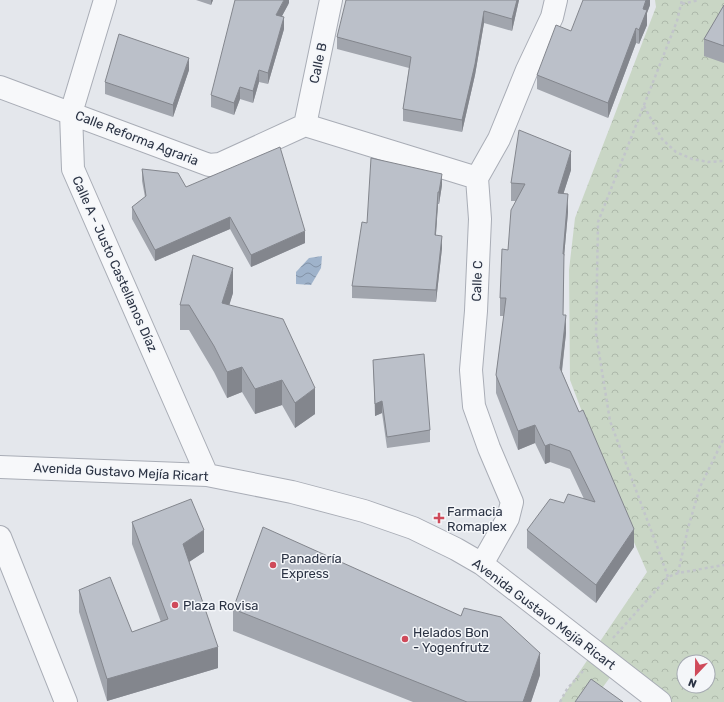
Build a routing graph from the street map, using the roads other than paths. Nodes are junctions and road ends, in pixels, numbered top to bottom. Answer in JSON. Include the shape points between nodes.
{"nodes":[{"id":1,"x":105,"y":0,"type":"edge"},
{"id":2,"x":331,"y":0,"type":"edge"},
{"id":3,"x":556,"y":0,"type":"edge"},
{"id":4,"x":0,"y":87,"type":"edge"},
{"id":5,"x":71,"y":113,"type":"junction"},
{"id":6,"x":305,"y":125,"type":"junction"},
{"id":7,"x":477,"y":178,"type":"junction"},
{"id":8,"x":0,"y":466,"type":"edge"},
{"id":9,"x":207,"y":475,"type":"junction"},
{"id":10,"x":0,"y":537,"type":"edge"},
{"id":11,"x":482,"y":564,"type":"junction"},
{"id":12,"x":66,"y":702,"type":"edge"},
{"id":13,"x":660,"y":702,"type":"edge"}],
"edges":[{"from":1,"to":5,"type":"street","name":"Calle A - Justo Castellanos Díaz"},
{"from":2,"to":6,"type":"street","name":"Calle B"},
{"from":3,"to":7,"type":"street","via":[[552,17],[499,139]]},
{"from":4,"to":5,"type":"street","name":"Calle Reforma Agraria"},
{"from":5,"to":6,"type":"street","name":"Calle Reforma Agraria","via":[[209,165],[220,164]]},
{"from":5,"to":9,"type":"street","name":"Calle A - Justo Castellanos Díaz","via":[[73,169]]},
{"from":6,"to":7,"type":"street"},
{"from":7,"to":11,"type":"street","name":"Calle C","via":[[480,220],[471,370],[474,406],[512,502],[508,518]]},
{"from":8,"to":9,"type":"street","name":"Avenida Gustavo Mejía Ricart"},
{"from":9,"to":11,"type":"street","name":"Avenida Gustavo Mejía Ricart","via":[[292,492],[364,511],[413,528]]},
{"from":10,"to":12,"type":"street"},
{"from":11,"to":13,"type":"street","name":"Avenida Gustavo Mejía Ricart"}]}
